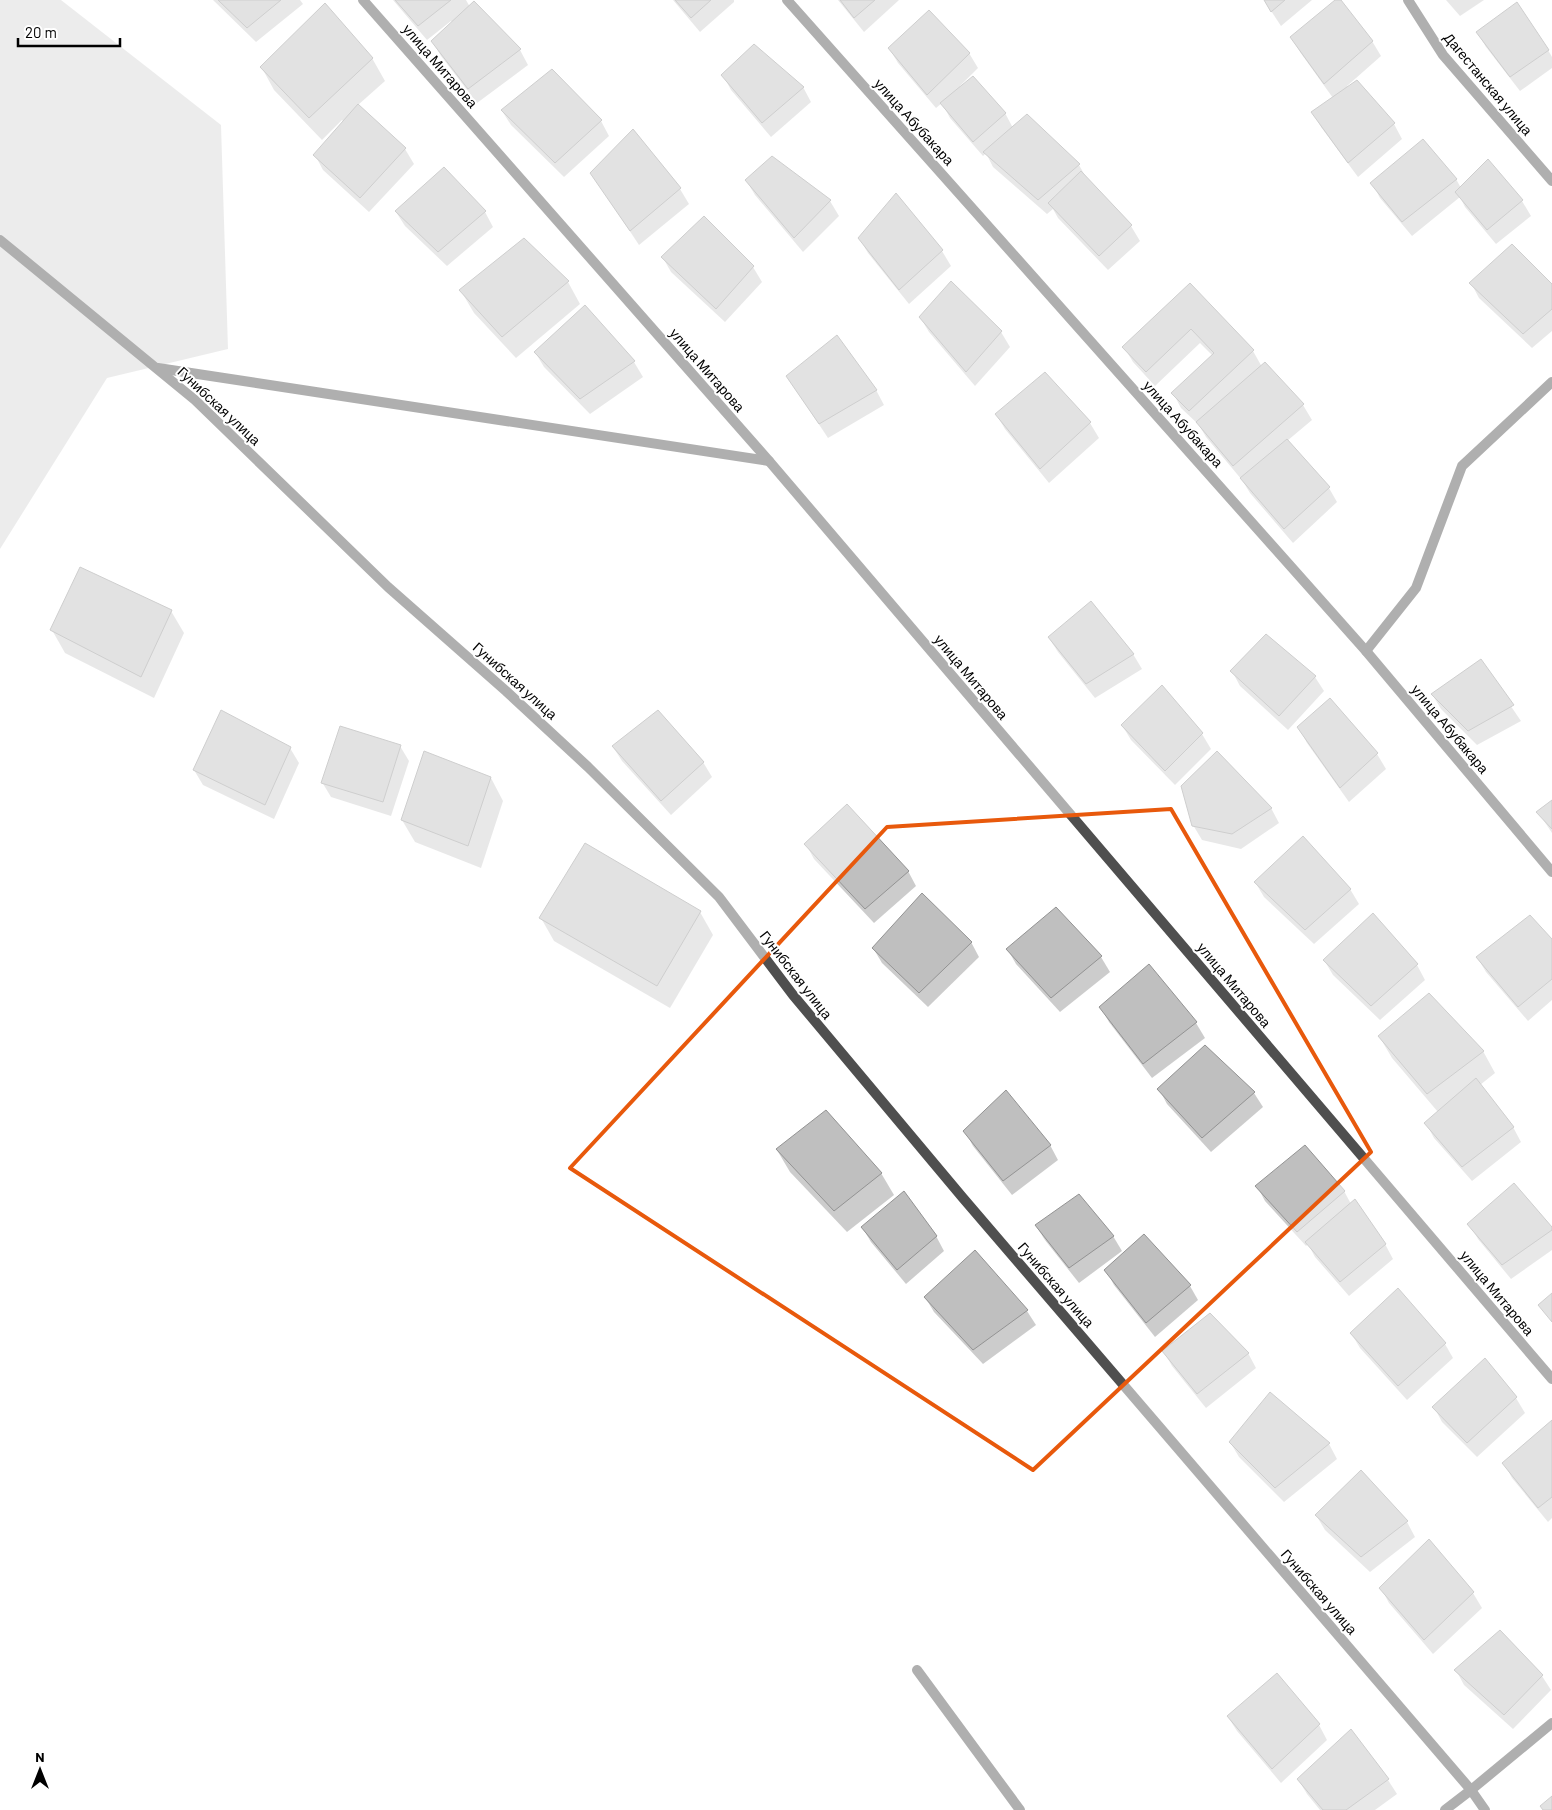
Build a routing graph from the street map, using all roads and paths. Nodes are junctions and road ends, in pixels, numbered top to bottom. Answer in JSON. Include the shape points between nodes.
{"nodes":[{"id":1,"x":363,"y":0,"type":"edge"},
{"id":2,"x":788,"y":0,"type":"edge"},
{"id":3,"x":1408,"y":0,"type":"edge"},
{"id":4,"x":1551,"y":179,"type":"edge"},
{"id":5,"x":0,"y":240,"type":"edge"},
{"id":6,"x":157,"y":368,"type":"junction"},
{"id":7,"x":1552,"y":382,"type":"edge"},
{"id":8,"x":769,"y":461,"type":"junction"},
{"id":9,"x":1366,"y":651,"type":"junction"},
{"id":10,"x":1552,"y":872,"type":"edge"},
{"id":11,"x":1552,"y":1379,"type":"edge"},
{"id":12,"x":917,"y":1670,"type":"dead end"},
{"id":13,"x":1552,"y":1723,"type":"edge"},
{"id":14,"x":1471,"y":1790,"type":"junction"},
{"id":15,"x":1020,"y":1810,"type":"edge"},
{"id":16,"x":1445,"y":1810,"type":"edge"},
{"id":17,"x":1485,"y":1810,"type":"edge"}],
"edges":[{"from":1,"to":8,"type":"street","name":"улица Митарова"},
{"from":2,"to":9,"type":"street","name":"улица Абубакара"},
{"from":3,"to":4,"type":"street","name":"Дагестанская улица","via":[[1443,55]]},
{"from":5,"to":6,"type":"street","name":"Гунибская улица"},
{"from":6,"to":8,"type":"street"},
{"from":6,"to":14,"type":"street","name":"Гунибская улица","via":[[195,400],[388,587],[588,767],[719,897],[793,995],[963,1198]]},
{"from":7,"to":9,"type":"street","via":[[1462,466],[1416,588]]},
{"from":8,"to":11,"type":"street","name":"улица Митарова"},
{"from":9,"to":10,"type":"street","name":"улица Абубакара"},
{"from":12,"to":15,"type":"street"},
{"from":13,"to":14,"type":"street"},
{"from":14,"to":16,"type":"street"},
{"from":14,"to":17,"type":"street","name":"Гунибская улица"}]}
